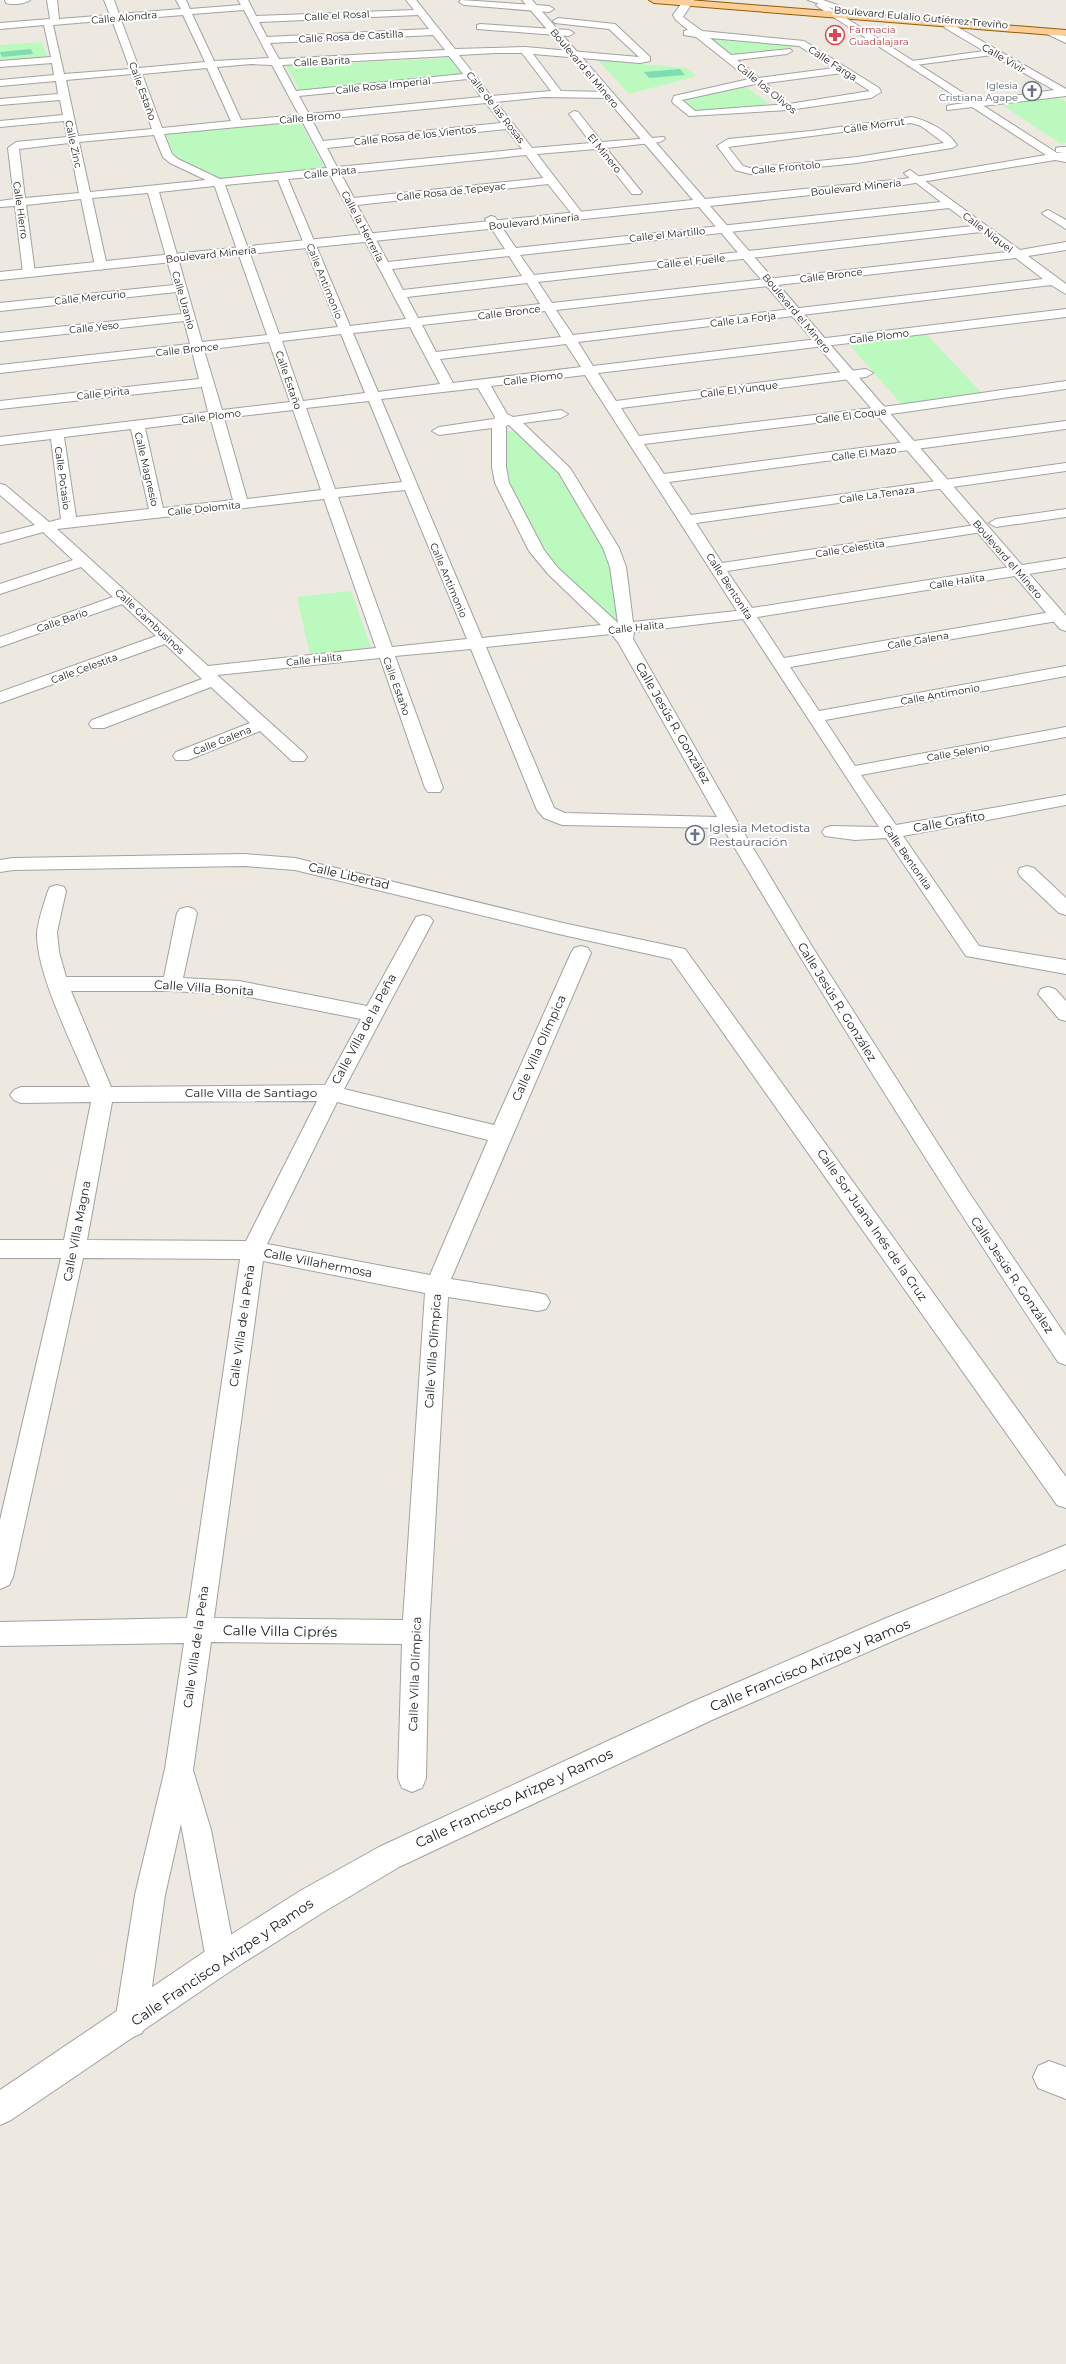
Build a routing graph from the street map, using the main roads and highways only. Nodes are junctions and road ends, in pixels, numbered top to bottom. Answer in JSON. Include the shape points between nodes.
{"nodes":[{"id":1,"x":654,"y":0,"type":"edge"},
{"id":2,"x":705,"y":0,"type":"edge"},
{"id":3,"x":759,"y":0,"type":"edge"},
{"id":4,"x":683,"y":1,"type":"edge"},
{"id":5,"x":831,"y":8,"type":"edge"},
{"id":6,"x":946,"y":22,"type":"junction"},
{"id":7,"x":1066,"y":24,"type":"edge"},
{"id":8,"x":1066,"y":29,"type":"edge"},
{"id":9,"x":1066,"y":33,"type":"edge"}],
"edges":[{"from":1,"to":4,"type":"main road","name":"Boulevard Eulalio Gutiérrez Treviño"},
{"from":2,"to":5,"type":"main road","name":"Boulevard Eulalio Gutiérrez Treviño"},
{"from":3,"to":5,"type":"main road","name":"Boulevard Eulalio Gutiérrez Treviño"},
{"from":4,"to":5,"type":"main road","name":"Boulevard Eulalio Gutiérrez Treviño"},
{"from":5,"to":6,"type":"main road","name":"Boulevard Eulalio Gutiérrez Treviño"},
{"from":5,"to":7,"type":"main road","name":"Boulevard Eulalio Gutiérrez Treviño"},
{"from":6,"to":8,"type":"main road","name":"Boulevard Eulalio Gutiérrez Treviño"},
{"from":6,"to":9,"type":"main road","name":"Boulevard Eulalio Gutiérrez Treviño"}]}
